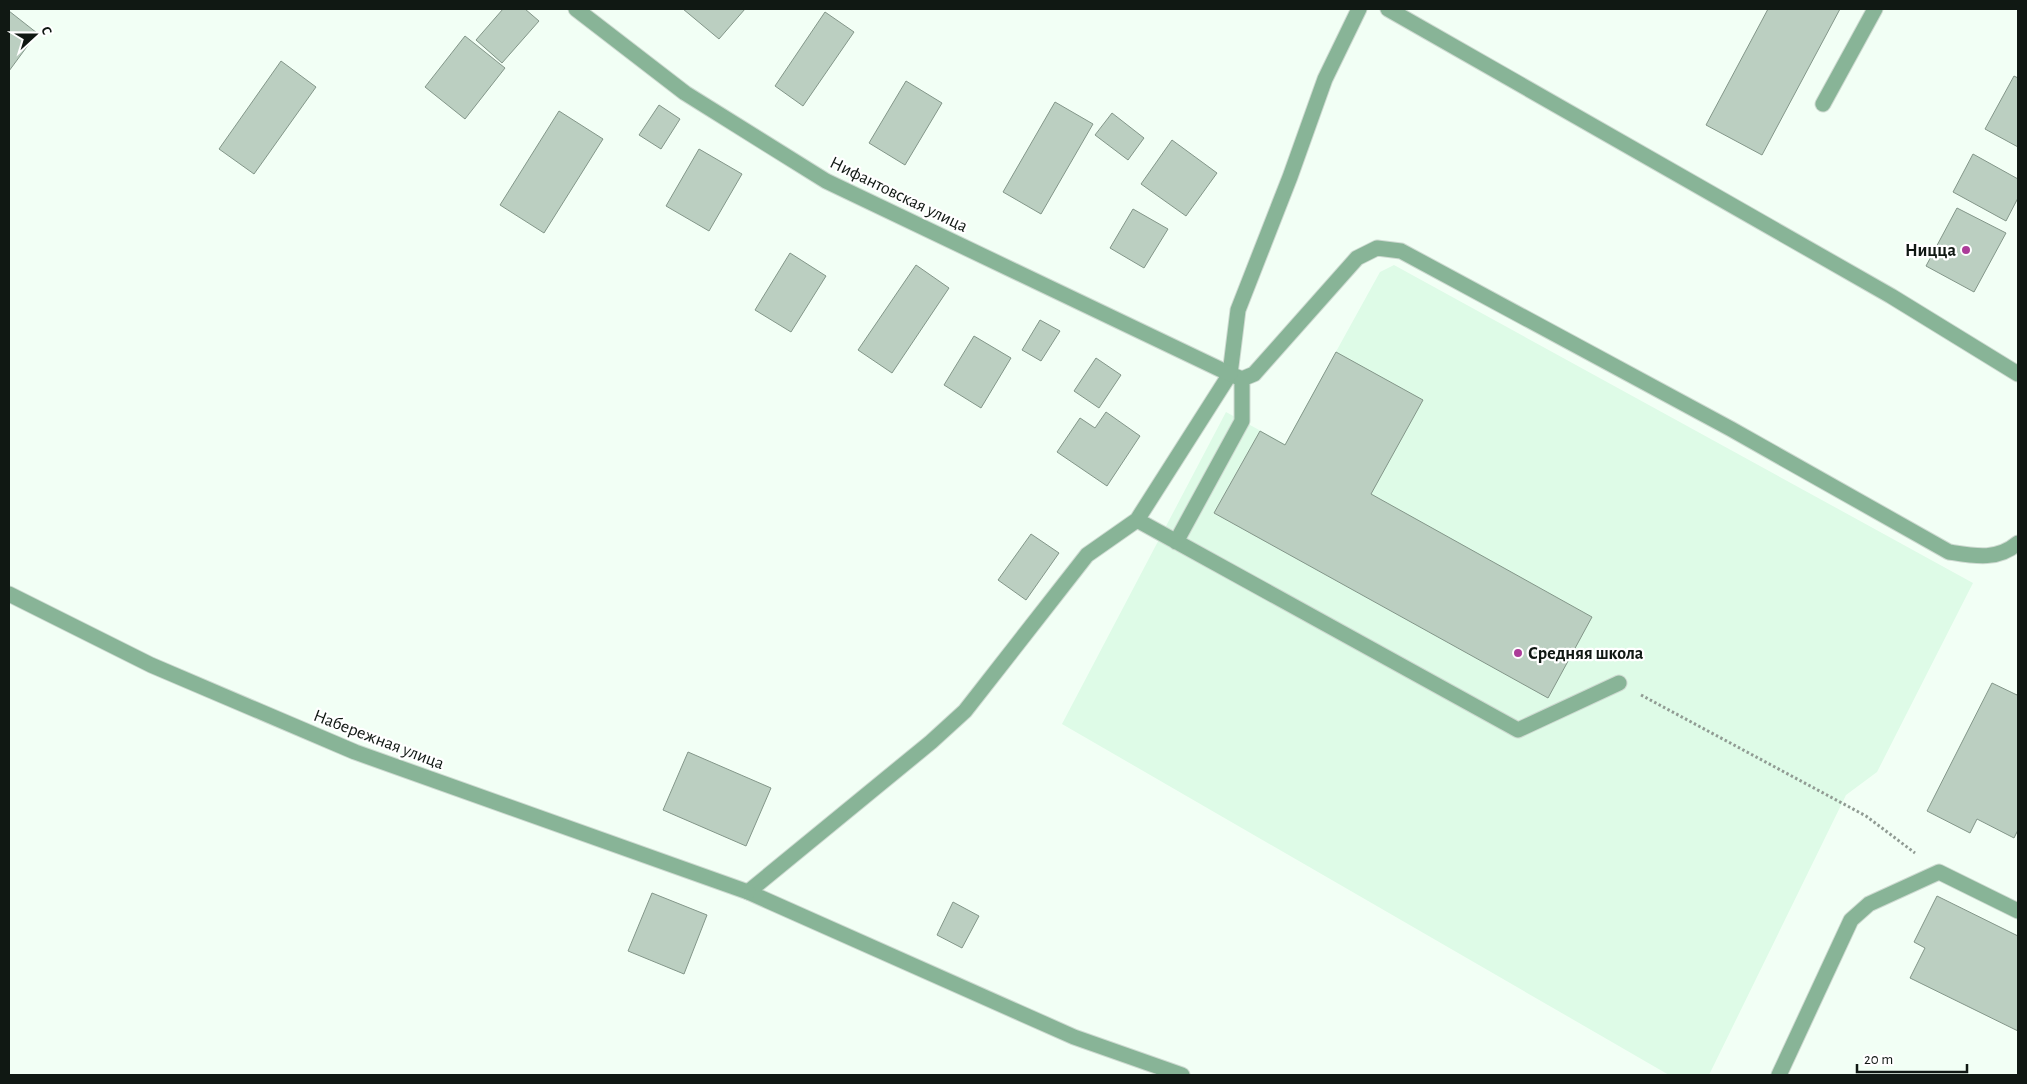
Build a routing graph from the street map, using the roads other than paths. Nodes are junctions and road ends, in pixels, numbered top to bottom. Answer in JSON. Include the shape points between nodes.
{"nodes":[{"id":1,"x":576,"y":9,"type":"edge"},
{"id":2,"x":1359,"y":9,"type":"edge"},
{"id":3,"x":1388,"y":9,"type":"edge"},
{"id":4,"x":1875,"y":9,"type":"edge"},
{"id":5,"x":1823,"y":104,"type":"dead end"},
{"id":6,"x":2018,"y":374,"type":"edge"},
{"id":7,"x":1236,"y":377,"type":"junction"},
{"id":8,"x":1137,"y":520,"type":"junction"},
{"id":9,"x":1176,"y":542,"type":"junction"},
{"id":10,"x":2018,"y":543,"type":"edge"},
{"id":11,"x":9,"y":594,"type":"edge"},
{"id":12,"x":1619,"y":683,"type":"road end"},
{"id":13,"x":748,"y":892,"type":"junction"},
{"id":14,"x":2017,"y":907,"type":"edge"},
{"id":15,"x":1182,"y":1075,"type":"edge"},
{"id":16,"x":1779,"y":1075,"type":"edge"}],
"edges":[{"from":1,"to":7,"type":"street","name":"Нифантовская улица","via":[[685,93],[826,181]]},
{"from":2,"to":7,"type":"street","via":[[1325,79],[1238,310]]},
{"from":3,"to":6,"type":"street","via":[[1891,296]]},
{"from":4,"to":5,"type":"street"},
{"from":7,"to":8,"type":"street"},
{"from":7,"to":9,"type":"street","via":[[1242,420]]},
{"from":7,"to":10,"type":"street","via":[[1254,374],[1357,258],[1377,248],[1401,251],[1731,429],[1949,552],[1980,558],[2011,549]]},
{"from":8,"to":9,"type":"street"},
{"from":8,"to":13,"type":"street","via":[[1087,554],[965,711]]},
{"from":9,"to":12,"type":"street","via":[[1518,730]]},
{"from":11,"to":13,"type":"street","name":"Набережная улица","via":[[150,665],[355,752]]},
{"from":13,"to":15,"type":"street","name":"Набережная улица","via":[[1074,1037]]},
{"from":14,"to":16,"type":"street","via":[[1939,872],[1869,904],[1851,920]]}]}
